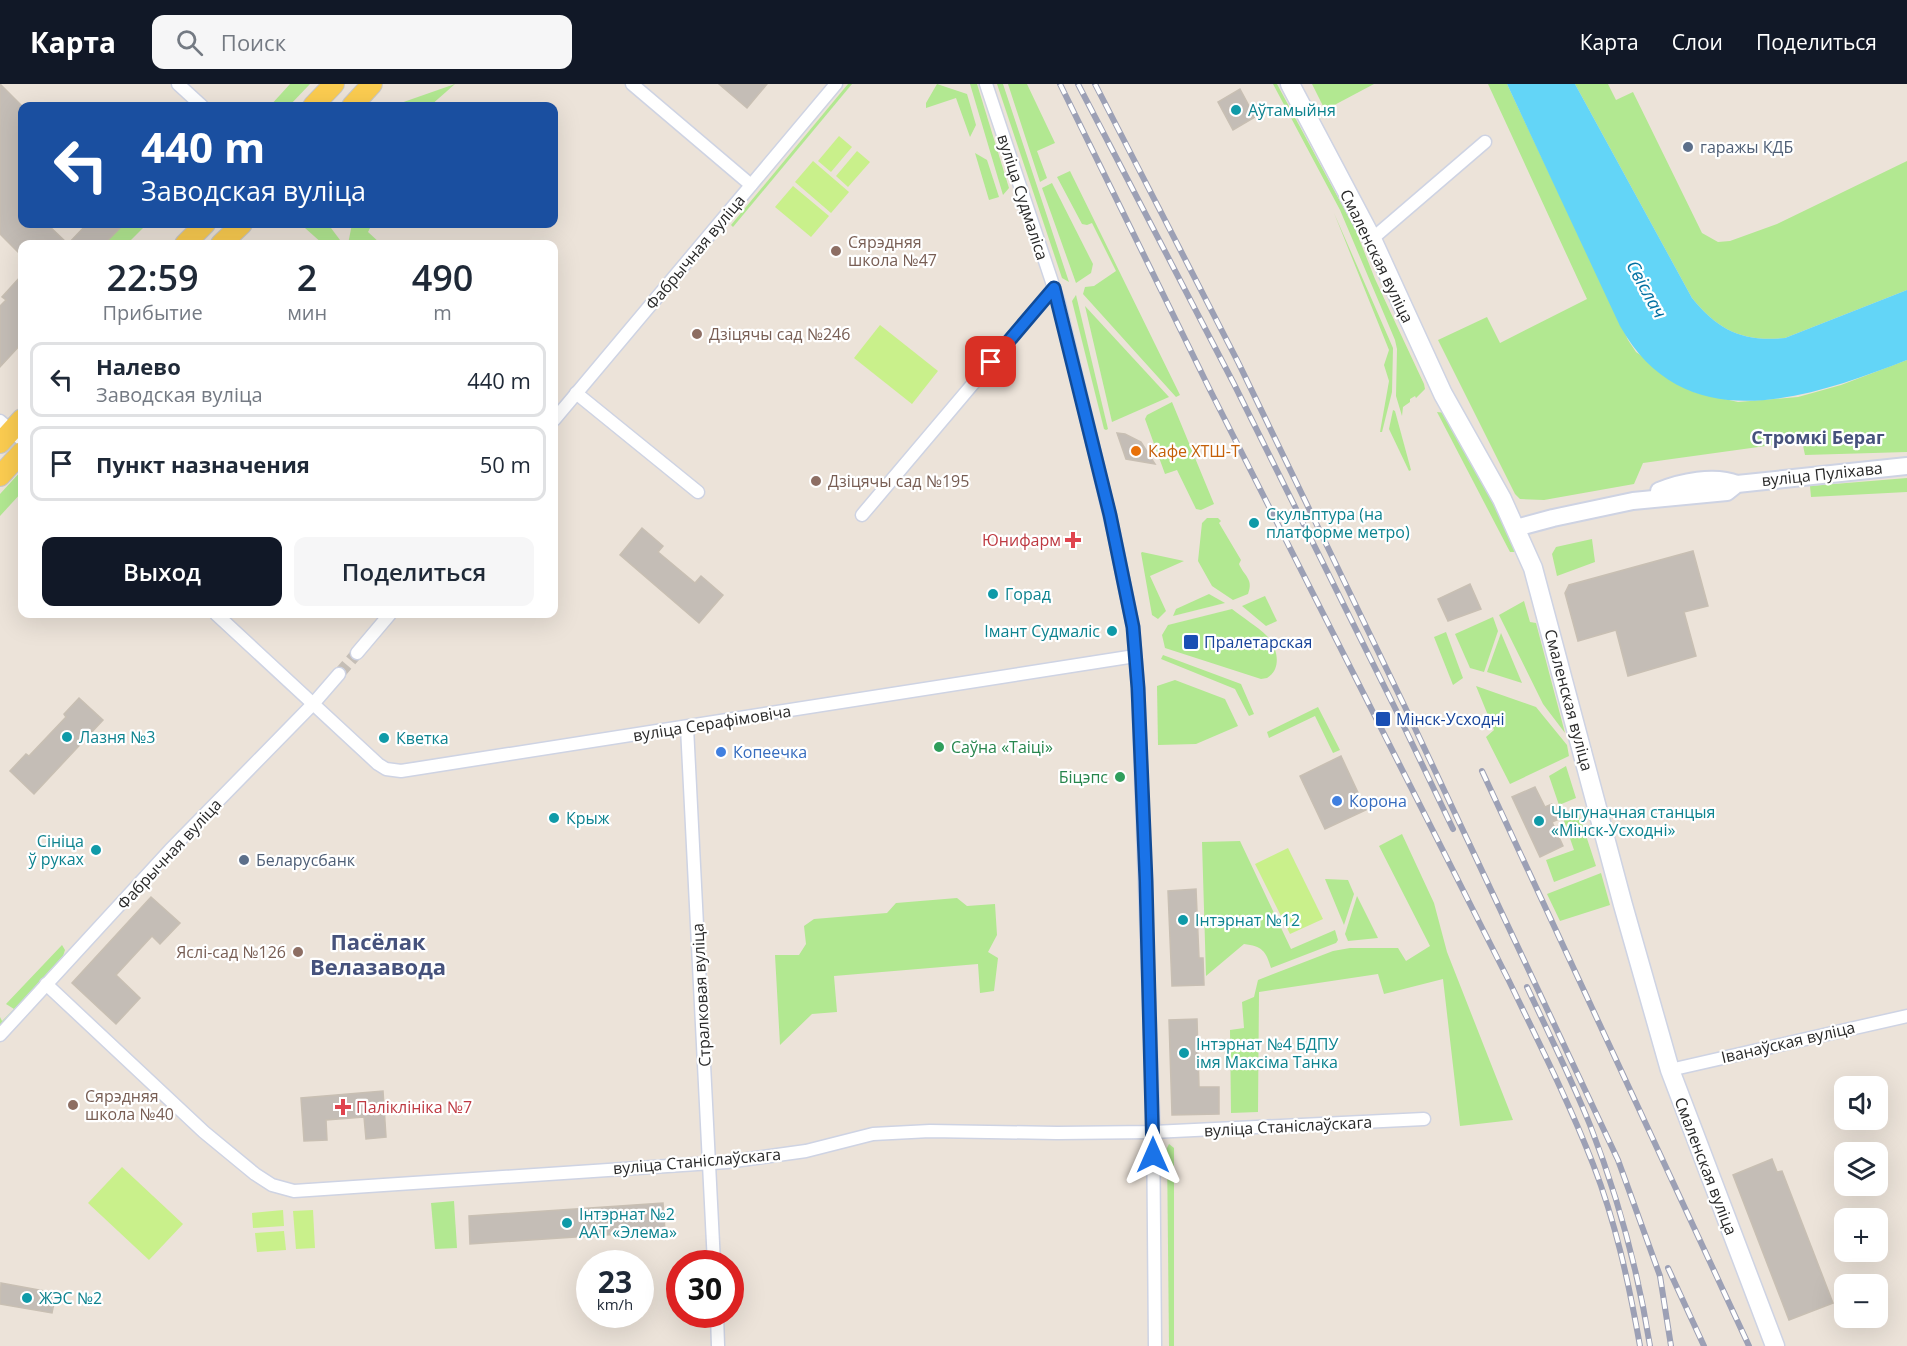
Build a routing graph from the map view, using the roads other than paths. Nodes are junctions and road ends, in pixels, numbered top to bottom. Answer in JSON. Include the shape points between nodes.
{"nodes":[{"id":1,"x":178,"y":84,"type":"edge"},
{"id":2,"x":333,"y":84,"type":"edge"},
{"id":3,"x":372,"y":84,"type":"edge"},
{"id":4,"x":632,"y":84,"type":"edge"},
{"id":5,"x":836,"y":84,"type":"edge"},
{"id":6,"x":986,"y":84,"type":"edge"},
{"id":7,"x":1290,"y":84,"type":"edge"},
{"id":8,"x":198,"y":102,"type":"edge"},
{"id":9,"x":317,"y":102,"type":"edge"},
{"id":10,"x":356,"y":102,"type":"edge"},
{"id":11,"x":1485,"y":142,"type":"dead end"},
{"id":12,"x":752,"y":185,"type":"junction"},
{"id":13,"x":201,"y":228,"type":"edge"},
{"id":14,"x":238,"y":228,"type":"edge"},
{"id":15,"x":1372,"y":239,"type":"junction"},
{"id":16,"x":189,"y":240,"type":"edge"},
{"id":17,"x":225,"y":240,"type":"edge"},
{"id":18,"x":1054,"y":288,"type":"junction"},
{"id":19,"x":576,"y":393,"type":"junction"},
{"id":20,"x":558,"y":415,"type":"edge"},
{"id":21,"x":18,"y":456,"type":"edge"},
{"id":22,"x":1907,"y":466,"type":"edge"},
{"id":23,"x":0,"y":476,"type":"edge"},
{"id":24,"x":698,"y":492,"type":"dead end"},
{"id":25,"x":862,"y":515,"type":"dead end"},
{"id":26,"x":1516,"y":528,"type":"junction"},
{"id":27,"x":220,"y":618,"type":"edge"},
{"id":28,"x":387,"y":618,"type":"edge"},
{"id":29,"x":357,"y":653,"type":"tunnel mouth"},
{"id":30,"x":1135,"y":656,"type":"junction"},
{"id":31,"x":339,"y":674,"type":"tunnel mouth"},
{"id":32,"x":313,"y":704,"type":"junction"},
{"id":33,"x":687,"y":727,"type":"junction"},
{"id":34,"x":46,"y":984,"type":"junction"},
{"id":35,"x":1907,"y":1016,"type":"edge"},
{"id":36,"x":0,"y":1035,"type":"edge"},
{"id":37,"x":1670,"y":1070,"type":"junction"},
{"id":38,"x":1424,"y":1119,"type":"dead end"},
{"id":39,"x":1153,"y":1132,"type":"junction"},
{"id":40,"x":710,"y":1163,"type":"junction"},
{"id":41,"x":713,"y":1250,"type":"edge"},
{"id":42,"x":717,"y":1328,"type":"edge"},
{"id":43,"x":718,"y":1346,"type":"edge"},
{"id":44,"x":1155,"y":1346,"type":"edge"},
{"id":45,"x":1775,"y":1346,"type":"edge"}],
"edges":[{"from":1,"to":8,"type":"street"},
{"from":2,"to":9,"type":"main road"},
{"from":3,"to":10,"type":"main road"},
{"from":4,"to":12,"type":"street"},
{"from":5,"to":12,"type":"street","name":"Фабрычная вуліца"},
{"from":6,"to":18,"type":"street","name":"вуліца Судмаліса"},
{"from":7,"to":15,"type":"main road","name":"Смаленская вуліца"},
{"from":11,"to":15,"type":"street"},
{"from":12,"to":19,"type":"street","name":"Фабрычная вуліца"},
{"from":13,"to":16,"type":"main road"},
{"from":14,"to":17,"type":"main road"},
{"from":15,"to":26,"type":"main road","name":"Смаленская вуліца","via":[[1443,394]]},
{"from":18,"to":25,"type":"street"},
{"from":18,"to":30,"type":"street","name":"вуліца Судмаліса","via":[[1114,534]]},
{"from":19,"to":20,"type":"street","name":"Фабрычная вуліца"},
{"from":19,"to":24,"type":"street"},
{"from":21,"to":23,"type":"main road"},
{"from":22,"to":26,"type":"street","name":"вуліца Пуліхава","via":[[1732,488],[1725,479],[1697,482]]},
{"from":26,"to":37,"type":"main road","name":"Смаленская вуліца","via":[[1540,591]]},
{"from":27,"to":32,"type":"street","name":"вуліца Серафімовіча"},
{"from":28,"to":29,"type":"street"},
{"from":30,"to":33,"type":"street","name":"вуліца Серафімовіча"},
{"from":30,"to":39,"type":"street","name":"вуліца Судмаліса"},
{"from":31,"to":32,"type":"street","name":"Фабрычная вуліца"},
{"from":32,"to":33,"type":"street","name":"вуліца Серафімовіча","via":[[378,764],[401,771]]},
{"from":32,"to":34,"type":"street","name":"Фабрычная вуліца"},
{"from":33,"to":40,"type":"street","name":"Стралковая вуліца"},
{"from":34,"to":36,"type":"street","name":"Фабрычная вуліца"},
{"from":34,"to":40,"type":"street","name":"вуліца Станіслаўскага","via":[[204,1132],[272,1185],[294,1191]]},
{"from":35,"to":37,"type":"street","name":"Іванаўская вуліца"},
{"from":37,"to":45,"type":"main road","name":"Смаленская вуліца"},
{"from":38,"to":39,"type":"street","name":"вуліца Станіслаўскага"},
{"from":39,"to":40,"type":"street","name":"вуліца Станіслаўскага","via":[[945,1130],[873,1134],[806,1151]]},
{"from":39,"to":44,"type":"street","name":"вуліца Судмаліса"},
{"from":40,"to":41,"type":"street","name":"Стралковая вуліца"},
{"from":42,"to":43,"type":"street"}]}
